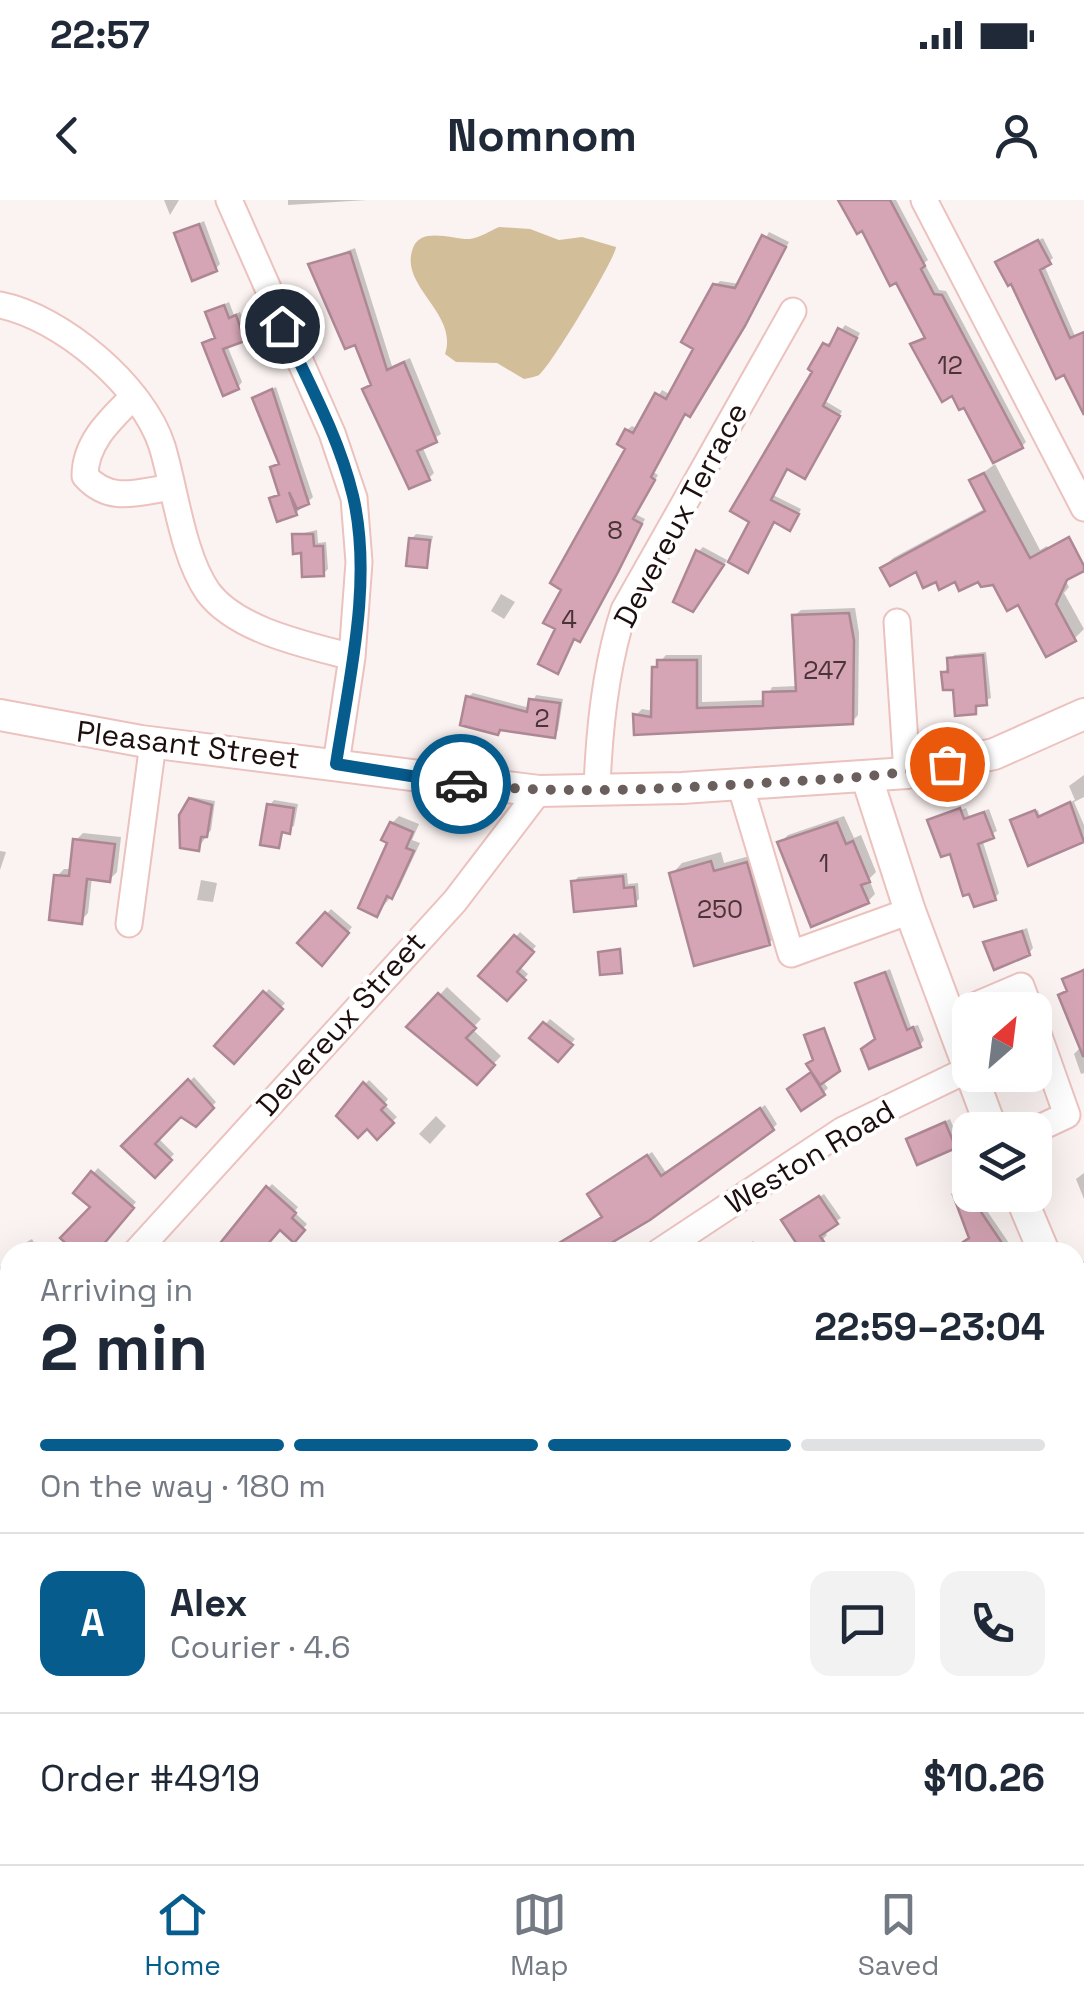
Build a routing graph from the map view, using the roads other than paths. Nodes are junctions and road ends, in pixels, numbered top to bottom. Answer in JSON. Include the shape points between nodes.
{"nodes":[{"id":1,"x":229,"y":200,"type":"edge"},
{"id":2,"x":924,"y":200,"type":"edge"},
{"id":3,"x":0,"y":305,"type":"edge"},
{"id":4,"x":793,"y":311,"type":"dead end"},
{"id":5,"x":134,"y":396,"type":"junction"},
{"id":6,"x":172,"y":487,"type":"junction"},
{"id":7,"x":1084,"y":508,"type":"edge"},
{"id":8,"x":897,"y":622,"type":"dead end"},
{"id":9,"x":352,"y":657,"type":"junction"},
{"id":10,"x":1084,"y":714,"type":"edge"},
{"id":11,"x":0,"y":715,"type":"edge"},
{"id":12,"x":153,"y":743,"type":"junction"},
{"id":13,"x":336,"y":764,"type":"junction"},
{"id":14,"x":907,"y":773,"type":"junction"},
{"id":15,"x":867,"y":778,"type":"junction"},
{"id":16,"x":740,"y":784,"type":"junction"},
{"id":17,"x":597,"y":789,"type":"junction"},
{"id":18,"x":539,"y":791,"type":"junction"},
{"id":19,"x":910,"y":911,"type":"junction"},
{"id":20,"x":130,"y":924,"type":"dead end"},
{"id":21,"x":952,"y":1015,"type":"edge"},
{"id":22,"x":948,"y":1017,"type":"junction"},
{"id":23,"x":952,"y":1028,"type":"edge"},
{"id":24,"x":1052,"y":1073,"type":"edge"},
{"id":25,"x":952,"y":1077,"type":"edge"},
{"id":26,"x":1052,"y":1122,"type":"edge"},
{"id":27,"x":1027,"y":1212,"type":"edge"},
{"id":28,"x":145,"y":1242,"type":"edge"},
{"id":29,"x":673,"y":1242,"type":"edge"},
{"id":30,"x":1040,"y":1242,"type":"edge"}],
"edges":[{"from":1,"to":9,"type":"street","via":[[354,498],[359,562]]},
{"from":2,"to":7,"type":"street"},
{"from":3,"to":5,"type":"street","via":[[68,332]]},
{"from":4,"to":17,"type":"street","name":"Devereux Terrace","via":[[624,610],[599,732]]},
{"from":5,"to":6,"type":"street","via":[[160,441]]},
{"from":5,"to":6,"type":"street","via":[[85,457],[85,476],[111,496]]},
{"from":6,"to":9,"type":"street","via":[[208,592],[258,630]]},
{"from":8,"to":14,"type":"street"},
{"from":9,"to":13,"type":"street"},
{"from":10,"to":14,"type":"main road","name":"Pleasant Street","via":[[994,754]]},
{"from":11,"to":12,"type":"main road","name":"Pleasant Street"},
{"from":12,"to":13,"type":"main road","name":"Pleasant Street"},
{"from":12,"to":20,"type":"street"},
{"from":13,"to":18,"type":"main road","name":"Pleasant Street"},
{"from":14,"to":15,"type":"main road","name":"Pleasant Street"},
{"from":15,"to":16,"type":"main road","name":"Pleasant Street"},
{"from":15,"to":19,"type":"main road"},
{"from":16,"to":17,"type":"main road","name":"Pleasant Street"},
{"from":16,"to":19,"type":"street","via":[[791,954]]},
{"from":17,"to":18,"type":"main road","name":"Pleasant Street"},
{"from":18,"to":28,"type":"street","name":"Devereux Street","via":[[455,901]]},
{"from":19,"to":22,"type":"main road"},
{"from":21,"to":22,"type":"street"},
{"from":22,"to":23,"type":"main road"},
{"from":24,"to":26,"type":"street","via":[[1067,1115]]},
{"from":25,"to":29,"type":"street","name":"Weston Road","via":[[843,1130]]},
{"from":27,"to":30,"type":"main road"}]}
